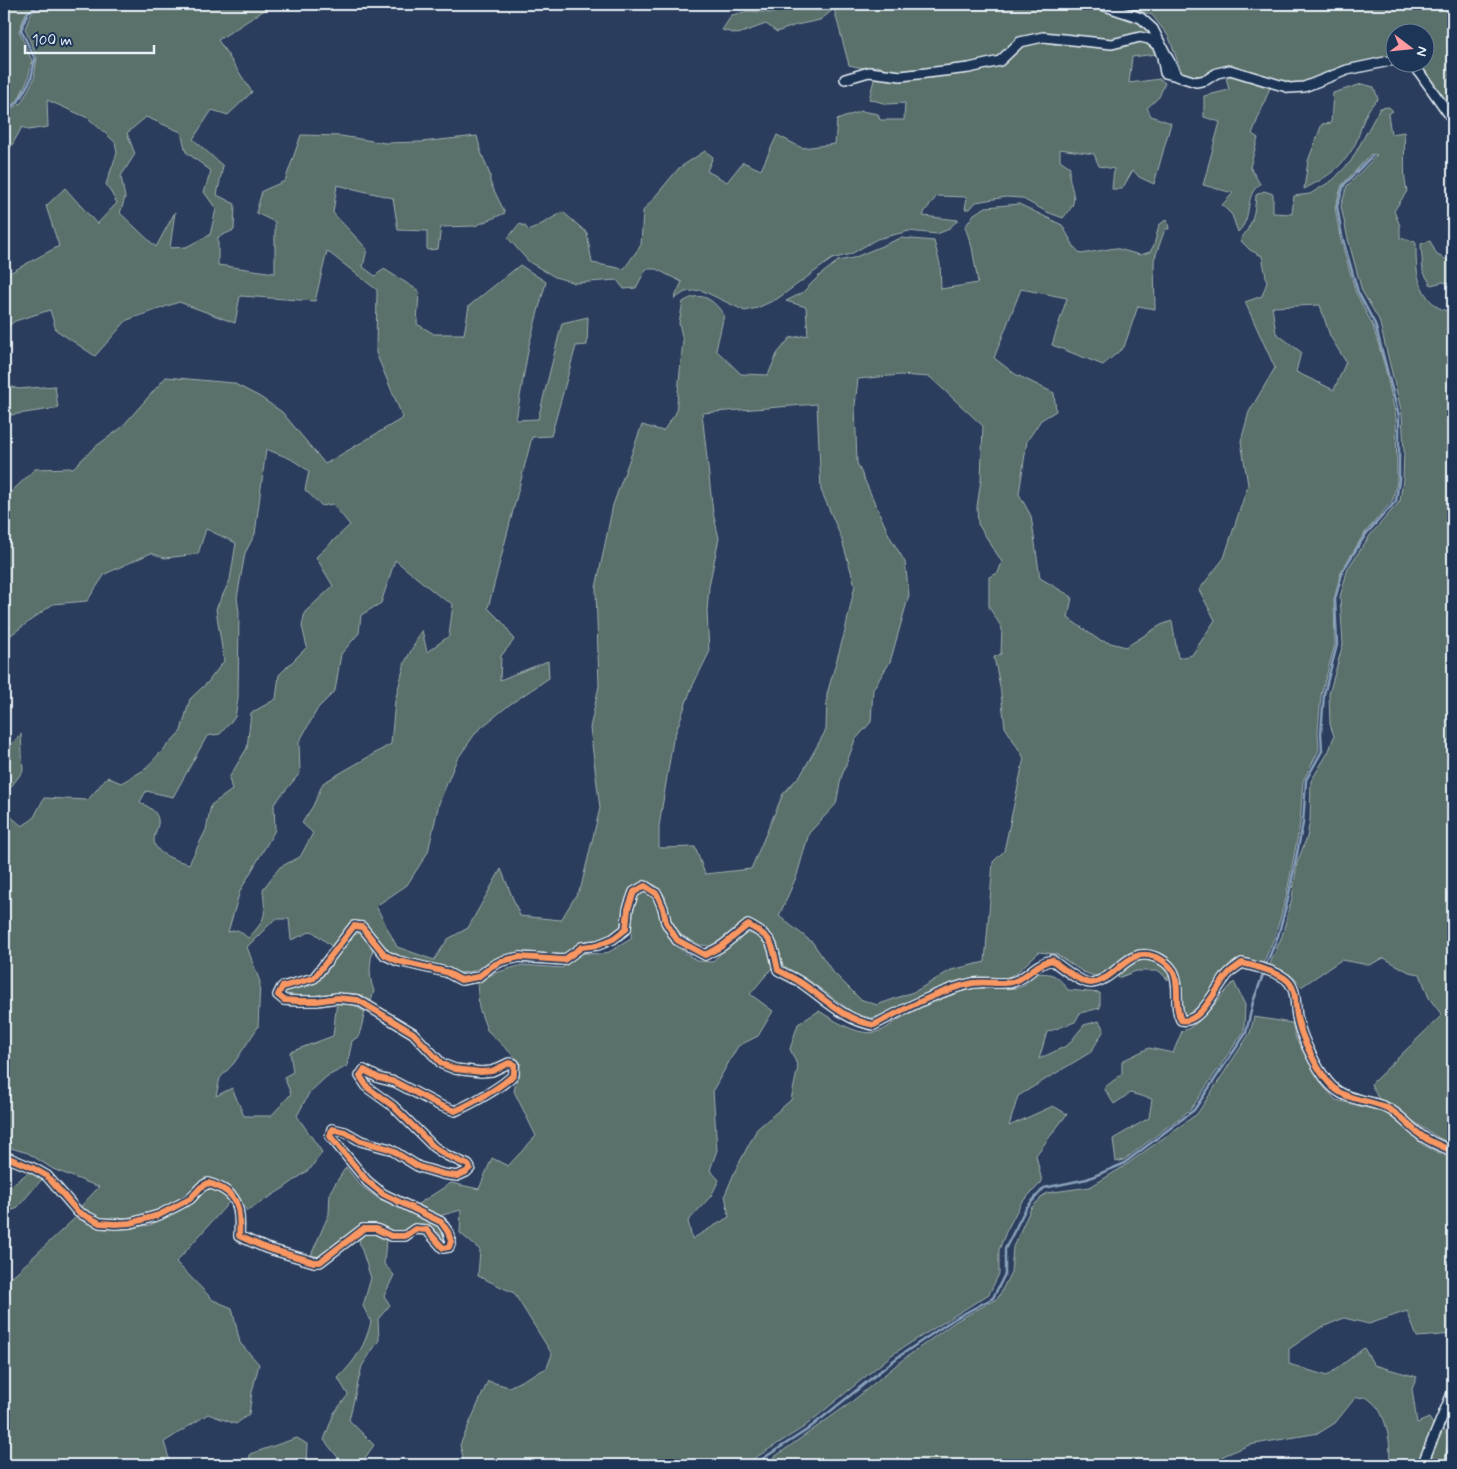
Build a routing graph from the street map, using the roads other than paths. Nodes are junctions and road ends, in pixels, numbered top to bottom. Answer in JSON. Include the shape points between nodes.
{"nodes":[{"id":1,"x":1099,"y":4,"type":"edge"},
{"id":2,"x":1384,"y":62,"type":"edge"},
{"id":3,"x":1419,"y":72,"type":"edge"},
{"id":4,"x":1177,"y":76,"type":"junction"},
{"id":5,"x":845,"y":79,"type":"dead end"},
{"id":6,"x":1453,"y":120,"type":"edge"},
{"id":7,"x":1453,"y":1151,"type":"edge"},
{"id":8,"x":4,"y":1156,"type":"edge"},
{"id":9,"x":1453,"y":1391,"type":"edge"},
{"id":10,"x":1453,"y":1445,"type":"edge"},
{"id":11,"x":1422,"y":1465,"type":"edge"},
{"id":12,"x":1450,"y":1465,"type":"edge"}],
"edges":[{"from":1,"to":4,"type":"street","via":[[1140,18],[1153,29]]},
{"from":2,"to":4,"type":"street","via":[[1347,70],[1297,88],[1230,70],[1196,82]]},
{"from":3,"to":6,"type":"street"},
{"from":4,"to":5,"type":"street","via":[[1164,73],[1158,46],[1149,39],[1140,37],[1112,44],[1043,37],[1020,42],[1000,61],[969,68],[901,76],[869,72]]},
{"from":7,"to":8,"type":"street","via":[[1422,1137],[1386,1107],[1342,1095],[1329,1082],[1304,1038],[1297,1020],[1294,990],[1287,979],[1262,969],[1242,963],[1229,973],[1204,1008],[1186,1022],[1177,1013],[1174,973],[1159,958],[1146,953],[1132,957],[1111,975],[1089,983],[1052,960],[1042,962],[1026,976],[1012,982],[974,983],[951,990],[874,1025],[861,1023],[844,1014],[778,970],[772,943],[762,932],[748,926],[705,955],[677,940],[666,922],[657,894],[645,886],[634,892],[626,929],[613,939],[582,947],[564,960],[520,957],[502,961],[478,977],[460,980],[446,972],[385,955],[362,927],[354,926],[314,978],[282,987],[278,995],[284,1000],[358,1000],[413,1033],[442,1064],[455,1069],[481,1072],[514,1064],[514,1074],[504,1085],[455,1111],[364,1070],[360,1076],[368,1088],[393,1106],[434,1147],[468,1165],[470,1168],[457,1176],[419,1168],[390,1150],[332,1129],[330,1136],[367,1181],[383,1194],[441,1222],[451,1240],[448,1247],[443,1248],[427,1230],[414,1229],[405,1236],[392,1236],[376,1229],[363,1229],[320,1262],[314,1262],[239,1236],[240,1212],[236,1202],[220,1186],[208,1183],[190,1199],[159,1215],[131,1223],[100,1223],[78,1212],[47,1176]]},
{"from":9,"to":11,"type":"street"},
{"from":10,"to":12,"type":"street"}]}
